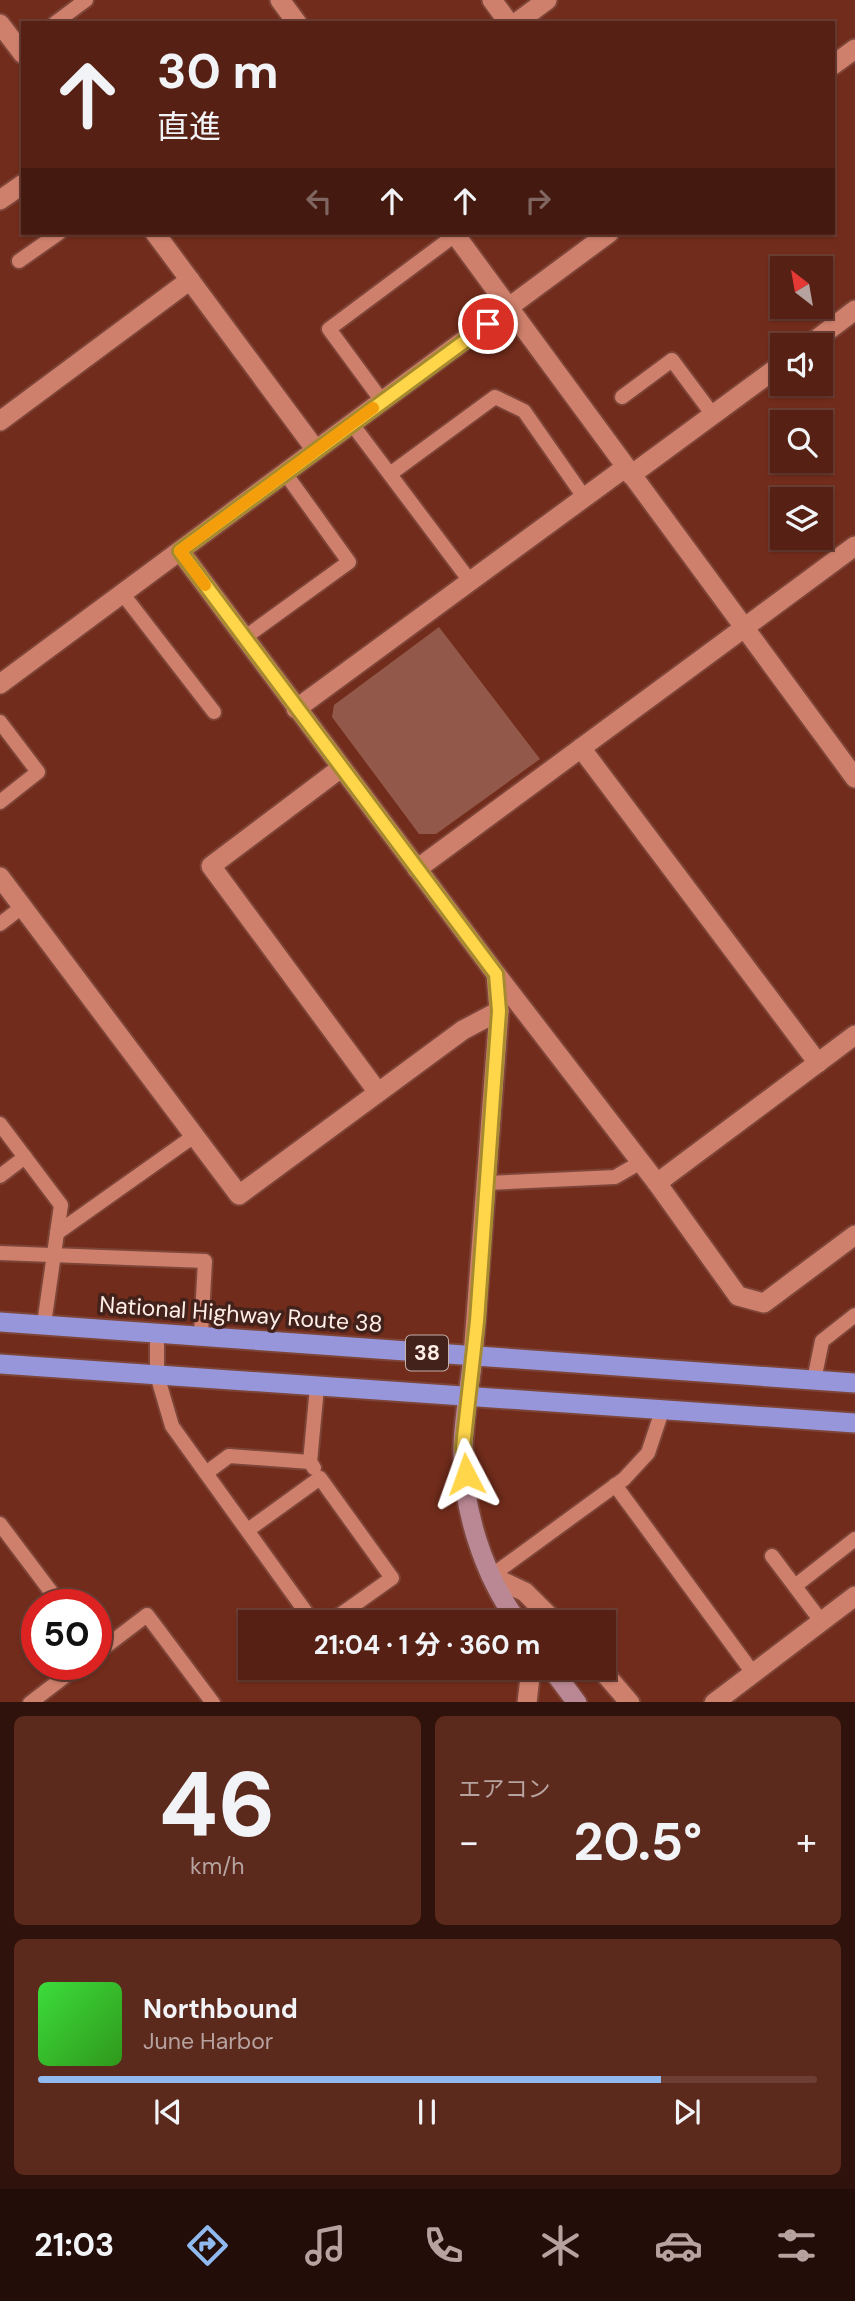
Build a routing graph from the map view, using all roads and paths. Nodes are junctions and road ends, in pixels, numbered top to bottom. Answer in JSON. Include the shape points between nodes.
{"nodes":[{"id":1,"x":86,"y":0,"type":"edge"},
{"id":2,"x":279,"y":0,"type":"edge"},
{"id":3,"x":492,"y":0,"type":"edge"},
{"id":4,"x":547,"y":0,"type":"edge"},
{"id":5,"x":58,"y":21,"type":"edge"},
{"id":6,"x":295,"y":21,"type":"edge"},
{"id":7,"x":508,"y":21,"type":"edge"},
{"id":8,"x":519,"y":21,"type":"edge"},
{"id":9,"x":0,"y":24,"type":"edge"},
{"id":10,"x":21,"y":49,"type":"edge"},
{"id":11,"x":855,"y":49,"type":"edge"},
{"id":12,"x":835,"y":64,"type":"edge"},
{"id":13,"x":21,"y":185,"type":"edge"},
{"id":14,"x":0,"y":200,"type":"edge"},
{"id":15,"x":56,"y":235,"type":"edge"},
{"id":16,"x":156,"y":235,"type":"edge"},
{"id":17,"x":454,"y":235,"type":"edge"},
{"id":18,"x":456,"y":235,"type":"edge"},
{"id":19,"x":606,"y":235,"type":"edge"},
{"id":20,"x":19,"y":261,"type":"dead end"},
{"id":21,"x":190,"y":280,"type":"junction"},
{"id":22,"x":509,"y":307,"type":"junction"},
{"id":23,"x":855,"y":310,"type":"edge"},
{"id":24,"x":825,"y":333,"type":"edge"},
{"id":25,"x":770,"y":373,"type":"edge"},
{"id":26,"x":622,"y":397,"type":"dead end"},
{"id":27,"x":382,"y":401,"type":"junction"},
{"id":28,"x":713,"y":415,"type":"junction"},
{"id":29,"x":0,"y":421,"type":"edge"},
{"id":30,"x":352,"y":424,"type":"junction"},
{"id":31,"x":316,"y":450,"type":"junction"},
{"id":32,"x":628,"y":471,"type":"junction"},
{"id":33,"x":285,"y":473,"type":"junction"},
{"id":34,"x":390,"y":474,"type":"junction"},
{"id":35,"x":584,"y":496,"type":"junction"},
{"id":36,"x":855,"y":546,"type":"edge"},
{"id":37,"x":180,"y":551,"type":"junction"},
{"id":38,"x":470,"y":581,"type":"junction"},
{"id":39,"x":122,"y":593,"type":"junction"},
{"id":40,"x":743,"y":629,"type":"junction"},
{"id":41,"x":244,"y":638,"type":"junction"},
{"id":42,"x":0,"y":684,"type":"edge"},
{"id":43,"x":296,"y":709,"type":"junction"},
{"id":44,"x":214,"y":712,"type":"dead end"},
{"id":45,"x":0,"y":722,"type":"edge"},
{"id":46,"x":581,"y":748,"type":"junction"},
{"id":47,"x":341,"y":768,"type":"junction"},
{"id":48,"x":855,"y":778,"type":"edge"},
{"id":49,"x":0,"y":802,"type":"edge"},
{"id":50,"x":417,"y":869,"type":"junction"},
{"id":51,"x":0,"y":877,"type":"edge"},
{"id":52,"x":22,"y":907,"type":"junction"},
{"id":53,"x":0,"y":923,"type":"edge"},
{"id":54,"x":496,"y":974,"type":"junction"},
{"id":55,"x":499,"y":1011,"type":"junction"},
{"id":56,"x":855,"y":1035,"type":"edge"},
{"id":57,"x":818,"y":1063,"type":"junction"},
{"id":58,"x":377,"y":1091,"type":"junction"},
{"id":59,"x":0,"y":1124,"type":"edge"},
{"id":60,"x":194,"y":1136,"type":"junction"},
{"id":61,"x":25,"y":1157,"type":"junction"},
{"id":62,"x":641,"y":1162,"type":"junction"},
{"id":63,"x":0,"y":1176,"type":"edge"},
{"id":64,"x":487,"y":1183,"type":"junction"},
{"id":65,"x":657,"y":1183,"type":"junction"},
{"id":66,"x":57,"y":1233,"type":"junction"},
{"id":67,"x":855,"y":1235,"type":"edge"},
{"id":68,"x":0,"y":1253,"type":"edge"},
{"id":69,"x":54,"y":1255,"type":"junction"},
{"id":70,"x":855,"y":1315,"type":"edge"},
{"id":71,"x":0,"y":1322,"type":"edge"},
{"id":72,"x":44,"y":1324,"type":"junction"},
{"id":73,"x":157,"y":1331,"type":"junction"},
{"id":74,"x":201,"y":1334,"type":"junction"},
{"id":75,"x":473,"y":1356,"type":"junction"},
{"id":76,"x":0,"y":1364,"type":"edge"},
{"id":77,"x":157,"y":1375,"type":"junction"},
{"id":78,"x":814,"y":1380,"type":"junction"},
{"id":79,"x":855,"y":1383,"type":"edge"},
{"id":80,"x":317,"y":1388,"type":"junction"},
{"id":81,"x":468,"y":1398,"type":"junction"},
{"id":82,"x":662,"y":1411,"type":"junction"},
{"id":83,"x":855,"y":1423,"type":"edge"},
{"id":84,"x":310,"y":1462,"type":"junction"},
{"id":85,"x":206,"y":1473,"type":"junction"},
{"id":86,"x":320,"y":1478,"type":"junction"},
{"id":87,"x":615,"y":1485,"type":"junction"},
{"id":88,"x":0,"y":1524,"type":"edge"},
{"id":89,"x":248,"y":1531,"type":"junction"},
{"id":90,"x":855,"y":1539,"type":"edge"},
{"id":91,"x":772,"y":1556,"type":"dead end"},
{"id":92,"x":491,"y":1576,"type":"junction"},
{"id":93,"x":795,"y":1586,"type":"junction"},
{"id":94,"x":49,"y":1589,"type":"edge"},
{"id":95,"x":855,"y":1596,"type":"edge"},
{"id":96,"x":304,"y":1610,"type":"edge"},
{"id":97,"x":347,"y":1610,"type":"edge"},
{"id":98,"x":511,"y":1610,"type":"edge"},
{"id":99,"x":543,"y":1610,"type":"edge"},
{"id":100,"x":821,"y":1622,"type":"junction"},
{"id":101,"x":112,"y":1641,"type":"edge"},
{"id":102,"x":753,"y":1673,"type":"junction"},
{"id":103,"x":60,"y":1680,"type":"edge"},
{"id":104,"x":530,"y":1680,"type":"edge"},
{"id":105,"x":560,"y":1680,"type":"edge"},
{"id":106,"x":610,"y":1680,"type":"edge"},
{"id":107,"x":31,"y":1702,"type":"edge"},
{"id":108,"x":211,"y":1702,"type":"edge"},
{"id":109,"x":527,"y":1702,"type":"edge"},
{"id":110,"x":576,"y":1702,"type":"edge"},
{"id":111,"x":629,"y":1702,"type":"edge"},
{"id":112,"x":715,"y":1702,"type":"edge"}],
"edges":[{"from":1,"to":5,"type":"lane"},
{"from":2,"to":6,"type":"street"},
{"from":3,"to":7,"type":"street"},
{"from":4,"to":8,"type":"street"},
{"from":9,"to":10,"type":"street"},
{"from":11,"to":12,"type":"street"},
{"from":13,"to":14,"type":"street"},
{"from":15,"to":20,"type":"lane"},
{"from":16,"to":21,"type":"street"},
{"from":17,"to":27,"type":"lane","via":[[329,329]]},
{"from":18,"to":22,"type":"street"},
{"from":19,"to":22,"type":"street"},
{"from":21,"to":29,"type":"street"},
{"from":21,"to":31,"type":"street"},
{"from":22,"to":27,"type":"street"},
{"from":22,"to":32,"type":"street"},
{"from":23,"to":24,"type":"street"},
{"from":25,"to":28,"type":"street"},
{"from":26,"to":28,"type":"lane","via":[[672,360]]},
{"from":27,"to":30,"type":"street"},
{"from":28,"to":32,"type":"street"},
{"from":30,"to":31,"type":"street"},
{"from":30,"to":34,"type":"lane"},
{"from":31,"to":33,"type":"street"},
{"from":32,"to":35,"type":"street"},
{"from":32,"to":40,"type":"street"},
{"from":33,"to":37,"type":"street"},
{"from":33,"to":41,"type":"lane","via":[[349,562]]},
{"from":34,"to":35,"type":"lane","via":[[495,397],[524,411]]},
{"from":34,"to":38,"type":"lane"},
{"from":35,"to":38,"type":"street"},
{"from":36,"to":40,"type":"street"},
{"from":37,"to":39,"type":"street"},
{"from":37,"to":41,"type":"street"},
{"from":38,"to":43,"type":"street"},
{"from":39,"to":42,"type":"street"},
{"from":39,"to":44,"type":"lane"},
{"from":40,"to":46,"type":"street"},
{"from":40,"to":48,"type":"street"},
{"from":41,"to":43,"type":"street"},
{"from":43,"to":47,"type":"street"},
{"from":45,"to":49,"type":"lane","via":[[38,772]]},
{"from":46,"to":50,"type":"street"},
{"from":46,"to":57,"type":"street"},
{"from":47,"to":50,"type":"street"},
{"from":47,"to":58,"type":"street","via":[[211,866]]},
{"from":50,"to":54,"type":"street"},
{"from":51,"to":52,"type":"street"},
{"from":52,"to":53,"type":"lane"},
{"from":52,"to":60,"type":"street"},
{"from":54,"to":55,"type":"street"},
{"from":54,"to":62,"type":"street"},
{"from":55,"to":58,"type":"street","via":[[463,1030]]},
{"from":55,"to":64,"type":"street"},
{"from":56,"to":57,"type":"street"},
{"from":57,"to":65,"type":"street"},
{"from":58,"to":60,"type":"street","via":[[239,1195]]},
{"from":59,"to":61,"type":"lane"},
{"from":60,"to":66,"type":"lane"},
{"from":61,"to":63,"type":"lane"},
{"from":61,"to":66,"type":"lane","via":[[61,1205]]},
{"from":62,"to":64,"type":"lane","via":[[615,1177]]},
{"from":62,"to":65,"type":"street"},
{"from":64,"to":75,"type":"street"},
{"from":65,"to":67,"type":"street","via":[[738,1296],[764,1303]]},
{"from":66,"to":69,"type":"lane"},
{"from":68,"to":69,"type":"lane"},
{"from":69,"to":72,"type":"lane"},
{"from":69,"to":74,"type":"lane","via":[[205,1261]]},
{"from":70,"to":78,"type":"lane","via":[[822,1341]]},
{"from":71,"to":72,"type":"highway","name":"National Highway Route 38","number":"38"},
{"from":72,"to":73,"type":"highway","name":"National Highway Route 38","number":"38"},
{"from":73,"to":74,"type":"highway","name":"National Highway Route 38","number":"38"},
{"from":73,"to":77,"type":"lane"},
{"from":74,"to":75,"type":"highway","name":"National Highway Route 38","number":"38"},
{"from":75,"to":78,"type":"highway","name":"National Highway Route 38","number":"38"},
{"from":75,"to":81,"type":"main road"},
{"from":76,"to":77,"type":"highway","number":"38"},
{"from":77,"to":80,"type":"highway","number":"38"},
{"from":77,"to":85,"type":"lane","via":[[172,1426]]},
{"from":78,"to":79,"type":"highway","name":"National Highway Route 38","number":"38"},
{"from":80,"to":81,"type":"highway","number":"38"},
{"from":80,"to":84,"type":"lane"},
{"from":81,"to":82,"type":"highway","number":"38"},
{"from":81,"to":92,"type":"main road","via":[[463,1447],[471,1515]]},
{"from":82,"to":83,"type":"highway","number":"38"},
{"from":82,"to":87,"type":"lane","via":[[648,1453]]},
{"from":84,"to":85,"type":"lane","via":[[229,1456]]},
{"from":84,"to":86,"type":"lane"},
{"from":85,"to":89,"type":"lane"},
{"from":86,"to":89,"type":"lane"},
{"from":86,"to":97,"type":"lane","via":[[392,1578]]},
{"from":87,"to":92,"type":"lane"},
{"from":87,"to":102,"type":"lane"},
{"from":88,"to":94,"type":"lane"},
{"from":89,"to":96,"type":"lane"},
{"from":90,"to":93,"type":"lane"},
{"from":91,"to":93,"type":"lane"},
{"from":92,"to":98,"type":"main road"},
{"from":92,"to":99,"type":"street","via":[[525,1592]]},
{"from":93,"to":100,"type":"lane"},
{"from":95,"to":100,"type":"street"},
{"from":100,"to":102,"type":"street"},
{"from":101,"to":108,"type":"lane","via":[[147,1615]]},
{"from":102,"to":112,"type":"street"},
{"from":103,"to":107,"type":"lane"},
{"from":104,"to":109,"type":"street"},
{"from":105,"to":110,"type":"main road"},
{"from":106,"to":111,"type":"street"}]}
